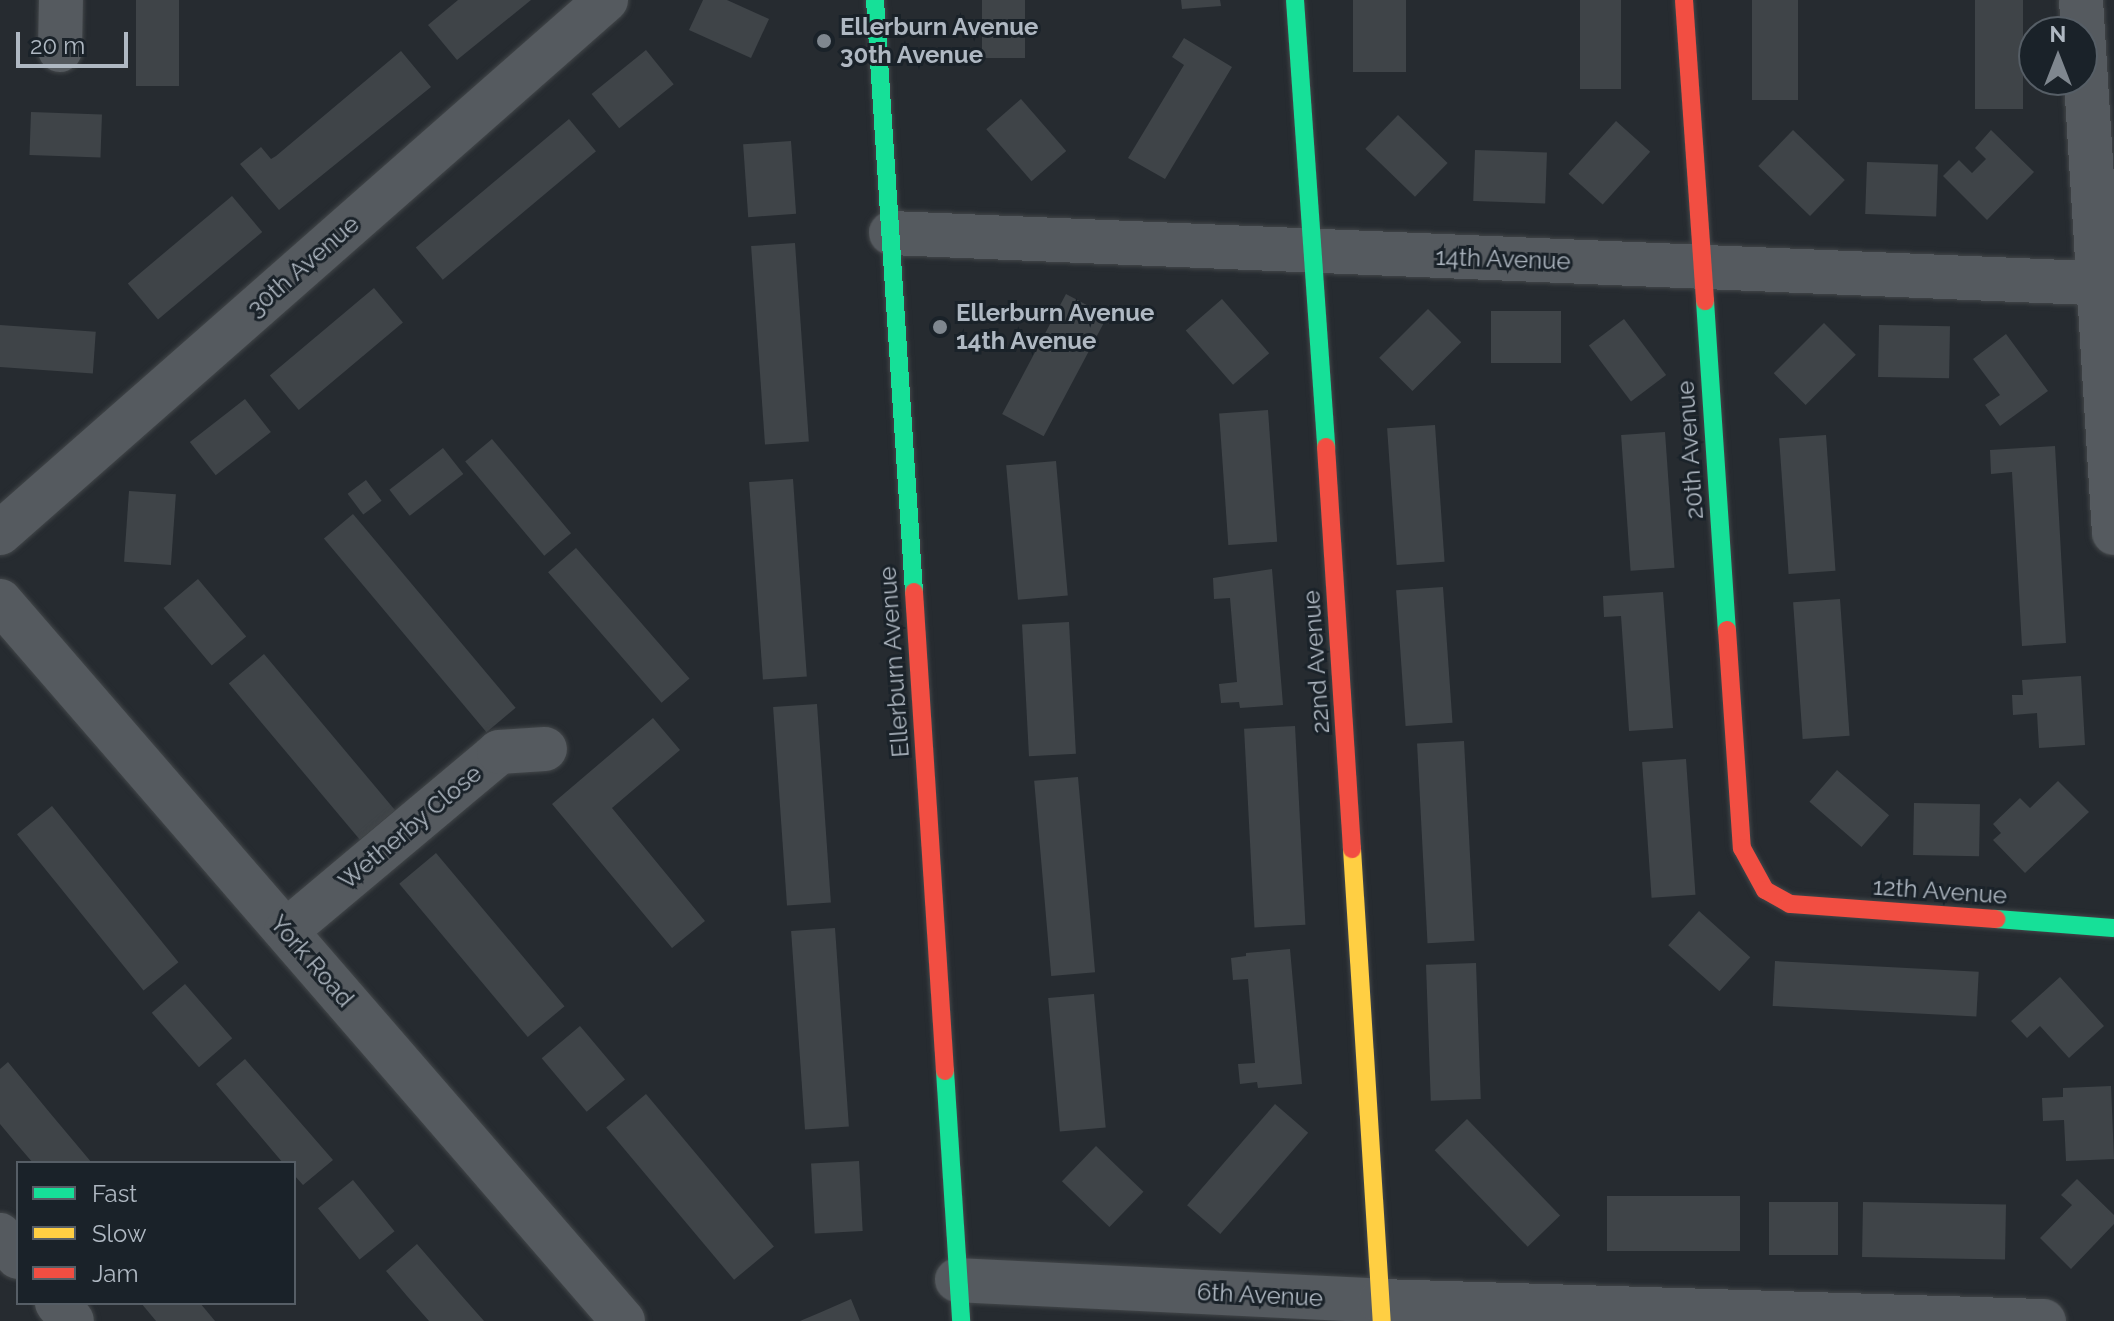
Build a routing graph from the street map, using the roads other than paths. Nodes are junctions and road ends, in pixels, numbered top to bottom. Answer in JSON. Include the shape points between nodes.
{"nodes":[{"id":1,"x":61,"y":0,"type":"edge"},
{"id":2,"x":606,"y":0,"type":"edge"},
{"id":3,"x":875,"y":0,"type":"edge"},
{"id":4,"x":1295,"y":0,"type":"edge"},
{"id":5,"x":1684,"y":0,"type":"edge"},
{"id":6,"x":2081,"y":0,"type":"edge"},
{"id":7,"x":60,"y":50,"type":"dead end"},
{"id":8,"x":891,"y":233,"type":"junction"},
{"id":9,"x":1314,"y":252,"type":"junction"},
{"id":10,"x":1702,"y":267,"type":"junction"},
{"id":11,"x":2106,"y":284,"type":"edge"},
{"id":12,"x":0,"y":533,"type":"edge"},
{"id":13,"x":2114,"y":533,"type":"edge"},
{"id":14,"x":0,"y":601,"type":"edge"},
{"id":15,"x":545,"y":749,"type":"dead end"},
{"id":16,"x":1765,"y":890,"type":"joint"},
{"id":17,"x":2114,"y":928,"type":"edge"},
{"id":18,"x":286,"y":931,"type":"junction"},
{"id":19,"x":0,"y":1235,"type":"edge"},
{"id":20,"x":16,"y":1255,"type":"edge"},
{"id":21,"x":959,"y":1300,"type":"edge"},
{"id":22,"x":59,"y":1305,"type":"edge"},
{"id":23,"x":1381,"y":1311,"type":"edge"},
{"id":24,"x":72,"y":1321,"type":"edge"},
{"id":25,"x":623,"y":1321,"type":"edge"},
{"id":26,"x":2044,"y":1321,"type":"edge"}],
"edges":[{"from":1,"to":7,"type":"street"},
{"from":2,"to":12,"type":"street","name":"30th Avenue"},
{"from":3,"to":8,"type":"street","name":"Ellerburn Avenue"},
{"from":4,"to":9,"type":"street","name":"22nd Avenue"},
{"from":5,"to":10,"type":"street","name":"20th Avenue"},
{"from":6,"to":11,"type":"street"},
{"from":8,"to":9,"type":"street","name":"14th Avenue"},
{"from":8,"to":21,"type":"street","name":"Ellerburn Avenue"},
{"from":9,"to":10,"type":"street","name":"14th Avenue"},
{"from":9,"to":23,"type":"street","name":"22nd Avenue"},
{"from":10,"to":11,"type":"street","name":"14th Avenue"},
{"from":10,"to":16,"type":"street","name":"20th Avenue","via":[[1742,848]]},
{"from":11,"to":13,"type":"street"},
{"from":14,"to":18,"type":"street","name":"York Road"},
{"from":15,"to":18,"type":"street","name":"Wetherby Close","via":[[499,752]]},
{"from":16,"to":17,"type":"street","name":"12th Avenue","via":[[1790,904]]},
{"from":18,"to":25,"type":"street","name":"York Road"},
{"from":19,"to":20,"type":"street"},
{"from":21,"to":23,"type":"street","name":"6th Avenue"},
{"from":22,"to":24,"type":"street"},
{"from":23,"to":26,"type":"street","name":"6th Avenue"}]}
